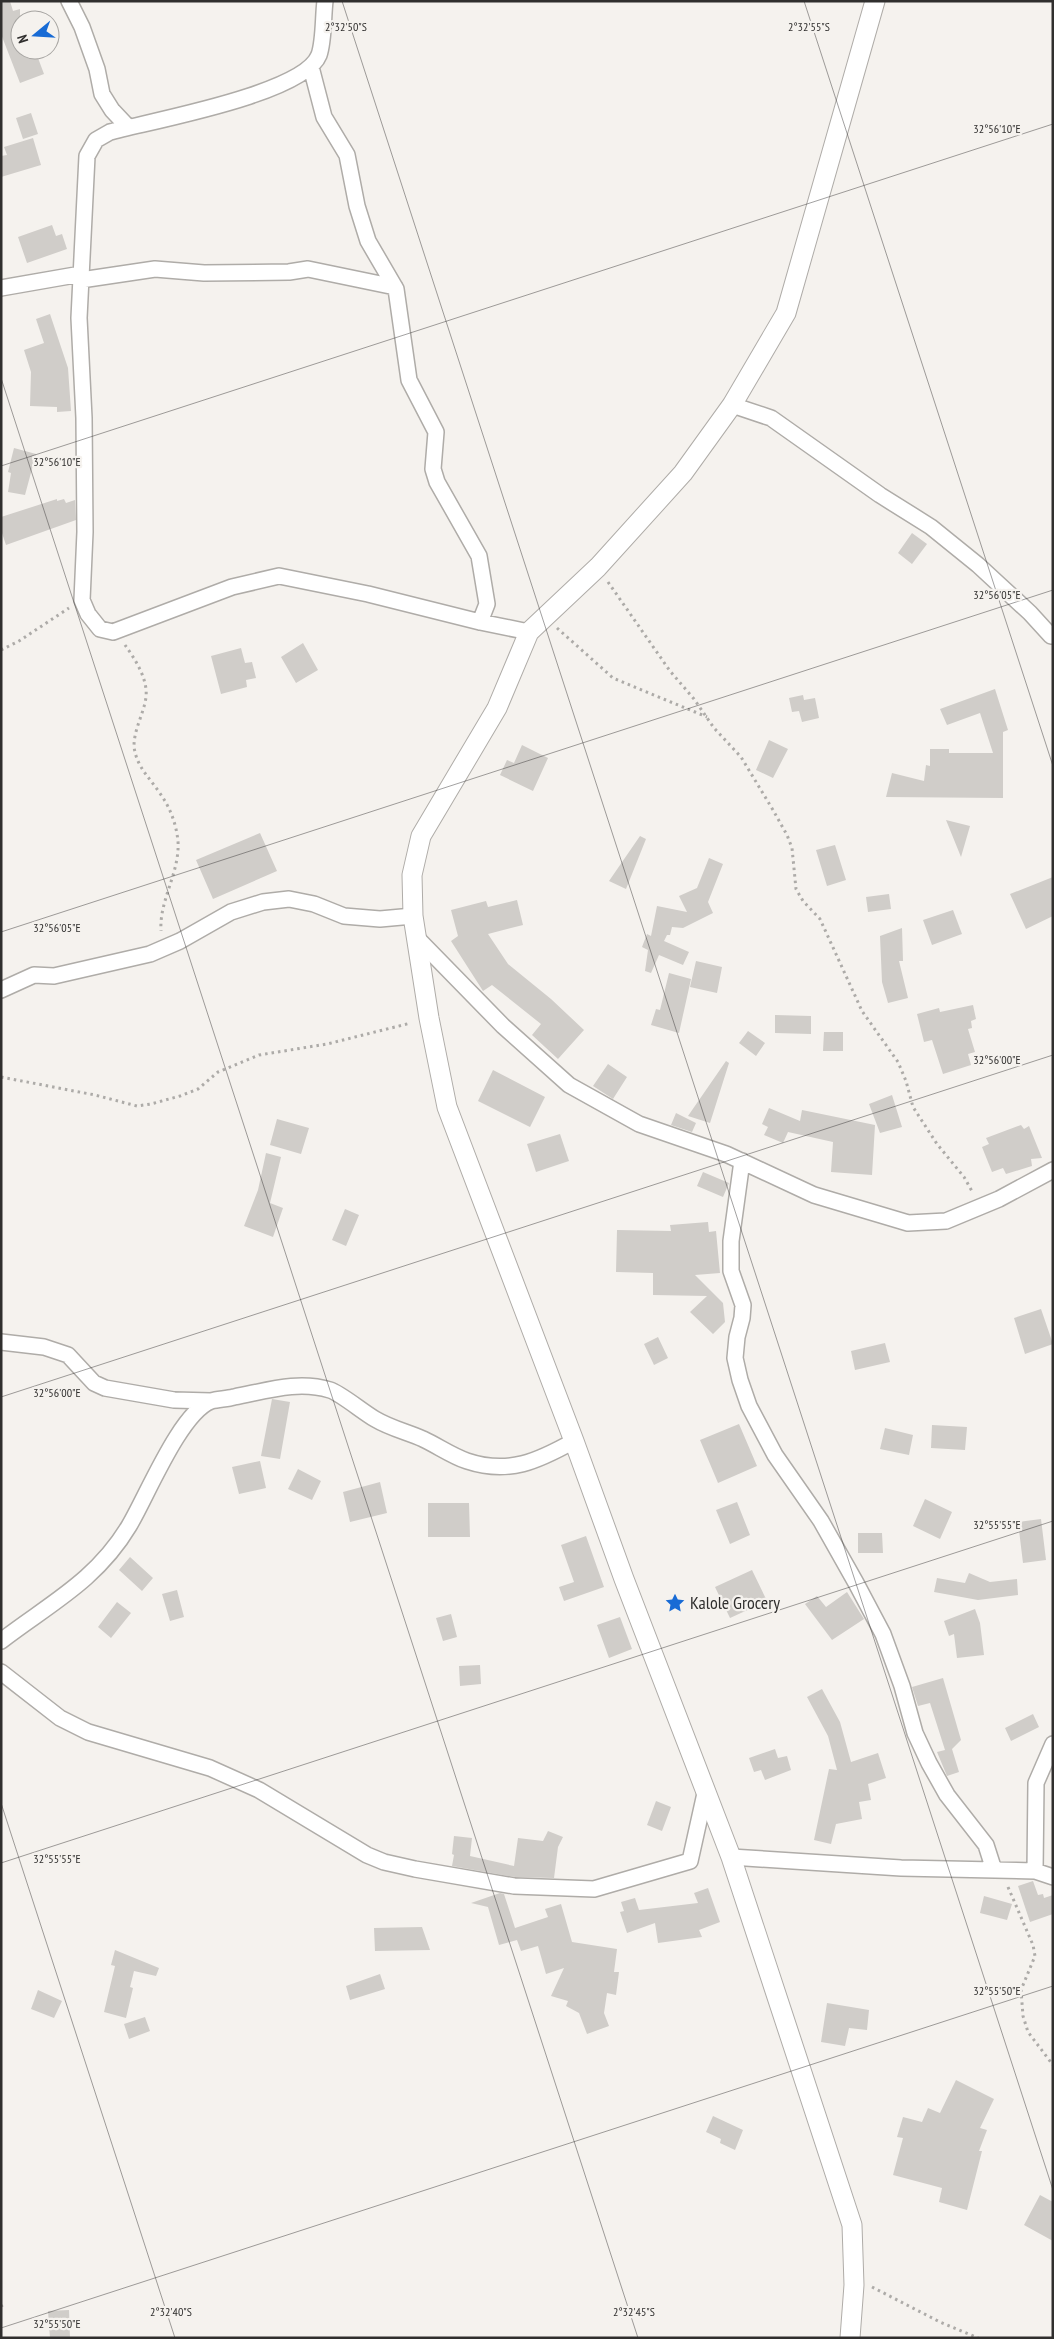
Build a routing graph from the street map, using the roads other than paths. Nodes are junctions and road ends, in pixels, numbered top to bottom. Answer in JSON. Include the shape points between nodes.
{"nodes":[{"id":1,"x":69,"y":1,"type":"edge"},
{"id":2,"x":325,"y":1,"type":"edge"},
{"id":3,"x":874,"y":1,"type":"edge"},
{"id":4,"x":311,"y":67,"type":"junction"},
{"id":5,"x":128,"y":127,"type":"junction"},
{"id":6,"x":81,"y":277,"type":"junction"},
{"id":7,"x":395,"y":287,"type":"junction"},
{"id":8,"x":1,"y":288,"type":"edge"},
{"id":9,"x":732,"y":405,"type":"junction"},
{"id":10,"x":480,"y":622,"type":"junction"},
{"id":11,"x":529,"y":632,"type":"junction"},
{"id":12,"x":1051,"y":636,"type":"dead end"},
{"id":13,"x":413,"y":916,"type":"junction"},
{"id":14,"x":417,"y":938,"type":"junction"},
{"id":15,"x":1,"y":990,"type":"edge"},
{"id":16,"x":742,"y":1161,"type":"junction"},
{"id":17,"x":1053,"y":1170,"type":"edge"},
{"id":18,"x":1,"y":1342,"type":"edge"},
{"id":19,"x":211,"y":1401,"type":"junction"},
{"id":20,"x":574,"y":1441,"type":"junction"},
{"id":21,"x":1,"y":1641,"type":"edge"},
{"id":22,"x":1,"y":1672,"type":"edge"},
{"id":23,"x":1053,"y":1744,"type":"edge"},
{"id":24,"x":706,"y":1788,"type":"junction"},
{"id":25,"x":731,"y":1857,"type":"junction"},
{"id":26,"x":998,"y":1870,"type":"junction"},
{"id":27,"x":1034,"y":1871,"type":"junction"},
{"id":28,"x":1053,"y":1877,"type":"edge"},
{"id":29,"x":850,"y":2338,"type":"edge"}],
"edges":[{"from":1,"to":5,"type":"street","via":[[82,27],[102,94]]},
{"from":2,"to":4,"type":"street","via":[[318,55]]},
{"from":3,"to":9,"type":"street","via":[[786,313]]},
{"from":4,"to":5,"type":"street","via":[[248,98]]},
{"from":4,"to":7,"type":"street","via":[[324,117],[347,155],[368,241]]},
{"from":5,"to":6,"type":"street","via":[[96,140],[87,156]]},
{"from":6,"to":7,"type":"street","via":[[155,269],[204,273],[308,269]]},
{"from":6,"to":8,"type":"street"},
{"from":6,"to":10,"type":"street","via":[[79,328],[85,532],[82,600],[100,629],[114,632],[232,587],[279,576]]},
{"from":7,"to":10,"type":"street","via":[[410,380],[436,432],[433,469],[437,482],[479,556],[487,604]]},
{"from":9,"to":11,"type":"street","via":[[683,473],[598,567]]},
{"from":9,"to":12,"type":"street","via":[[771,418],[931,527],[978,565]]},
{"from":10,"to":11,"type":"street"},
{"from":11,"to":13,"type":"street","via":[[497,708],[421,836],[412,875]]},
{"from":13,"to":14,"type":"street"},
{"from":13,"to":15,"type":"street","via":[[362,918],[344,916],[314,904],[289,899],[263,902],[231,912],[180,942],[150,954],[54,976],[34,975]]},
{"from":14,"to":16,"type":"street","via":[[503,1026],[569,1085],[639,1124]]},
{"from":14,"to":20,"type":"street","via":[[447,1106]]},
{"from":16,"to":17,"type":"street","via":[[814,1195],[908,1222],[946,1221]]},
{"from":16,"to":26,"type":"street","via":[[731,1241],[731,1271],[743,1305],[735,1358],[749,1406],[775,1455],[821,1521],[883,1634],[928,1763],[947,1795],[986,1845]]},
{"from":18,"to":19,"type":"street","via":[[44,1347],[68,1355],[94,1383],[105,1388],[174,1400]]},
{"from":19,"to":20,"type":"street","via":[[307,1385],[332,1391],[390,1428],[421,1438],[467,1461],[499,1467],[522,1466]]},
{"from":19,"to":21,"type":"street","via":[[198,1410],[181,1431],[128,1527],[96,1569],[56,1603]]},
{"from":20,"to":24,"type":"street","via":[[624,1580]]},
{"from":22,"to":24,"type":"street","via":[[60,1718],[88,1732],[210,1768],[259,1790],[367,1855],[392,1864],[475,1880],[514,1886],[594,1889],[690,1861]]},
{"from":23,"to":27,"type":"street","via":[[1036,1784]]},
{"from":24,"to":25,"type":"street"},
{"from":25,"to":26,"type":"street","via":[[901,1868]]},
{"from":25,"to":29,"type":"street","via":[[852,2225],[854,2285]]},
{"from":26,"to":27,"type":"street"},
{"from":27,"to":28,"type":"street"}]}
